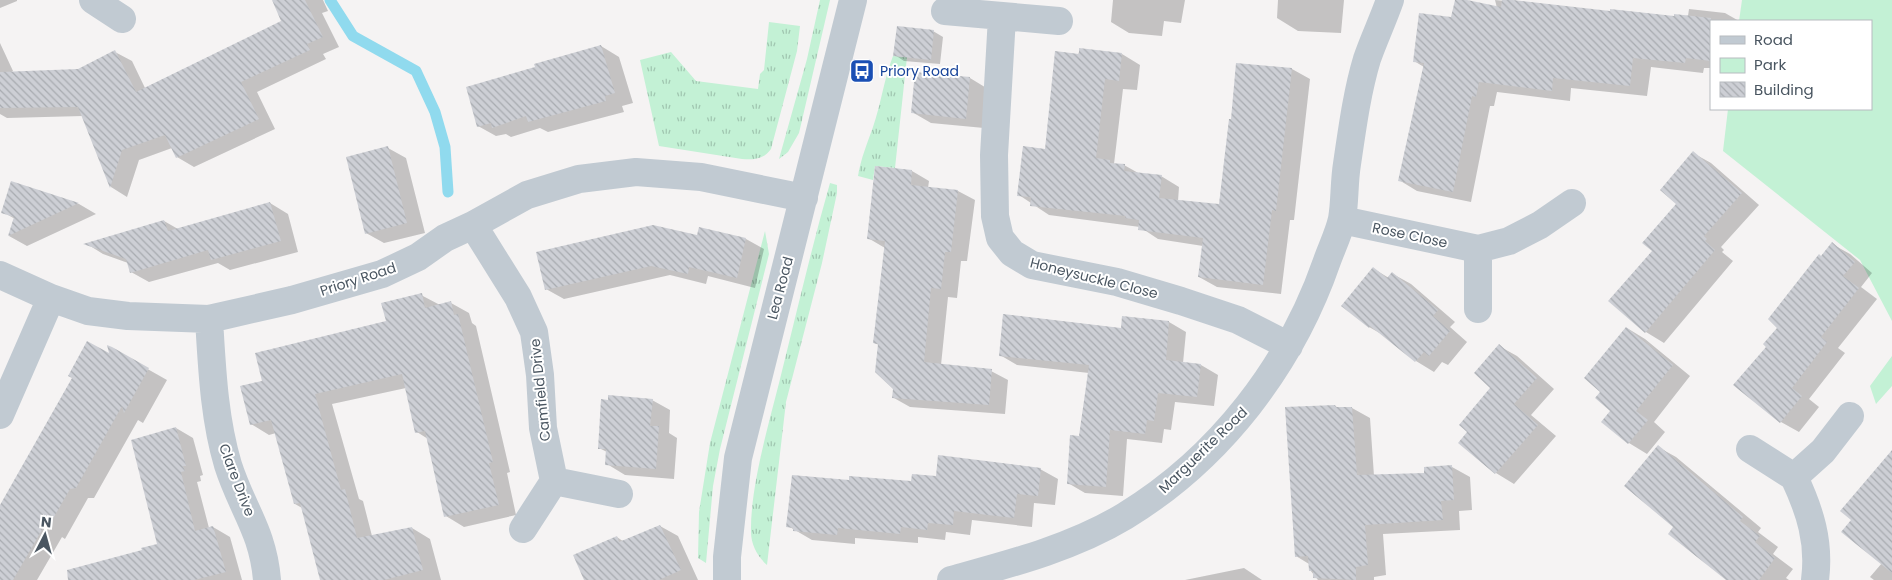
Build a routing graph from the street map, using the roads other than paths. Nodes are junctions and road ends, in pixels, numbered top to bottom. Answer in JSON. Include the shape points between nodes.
{"nodes":[{"id":1,"x":93,"y":0,"type":"edge"},
{"id":2,"x":853,"y":0,"type":"edge"},
{"id":3,"x":1390,"y":0,"type":"edge"},
{"id":4,"x":946,"y":11,"type":"dead end"},
{"id":5,"x":1002,"y":17,"type":"junction"},
{"id":6,"x":122,"y":19,"type":"dead end"},
{"id":7,"x":1059,"y":21,"type":"dead end"},
{"id":8,"x":804,"y":198,"type":"junction"},
{"id":9,"x":1572,"y":203,"type":"dead end"},
{"id":10,"x":1342,"y":220,"type":"junction"},
{"id":11,"x":473,"y":225,"type":"junction"},
{"id":12,"x":1478,"y":249,"type":"junction"},
{"id":13,"x":0,"y":275,"type":"edge"},
{"id":14,"x":52,"y":298,"type":"junction"},
{"id":15,"x":1478,"y":309,"type":"dead end"},
{"id":16,"x":209,"y":319,"type":"junction"},
{"id":17,"x":1289,"y":346,"type":"junction"},
{"id":18,"x":0,"y":415,"type":"edge"},
{"id":19,"x":1850,"y":416,"type":"dead end"},
{"id":20,"x":1750,"y":449,"type":"dead end"},
{"id":21,"x":1794,"y":477,"type":"junction"},
{"id":22,"x":554,"y":481,"type":"junction"},
{"id":23,"x":619,"y":494,"type":"dead end"},
{"id":24,"x":523,"y":528,"type":"dead end"},
{"id":25,"x":266,"y":580,"type":"edge"},
{"id":26,"x":727,"y":580,"type":"edge"},
{"id":27,"x":951,"y":580,"type":"edge"},
{"id":28,"x":1815,"y":580,"type":"edge"}],
"edges":[{"from":1,"to":6,"type":"street"},
{"from":2,"to":8,"type":"street","name":"Lea Road"},
{"from":3,"to":10,"type":"street","name":"Marguerite Road","via":[[1367,60],[1347,165]]},
{"from":4,"to":5,"type":"street"},
{"from":5,"to":7,"type":"street"},
{"from":5,"to":17,"type":"street","name":"Honeysuckle Close","via":[[995,137],[995,216],[1000,238],[1012,253],[1032,265],[1117,282],[1238,320]]},
{"from":8,"to":11,"type":"street","name":"Priory Road","via":[[701,177],[636,172],[579,179],[527,195]]},
{"from":8,"to":26,"type":"street","name":"Lea Road","via":[[738,458]]},
{"from":9,"to":12,"type":"street","name":"Rose Close","via":[[1510,241]]},
{"from":10,"to":12,"type":"street","name":"Rose Close"},
{"from":10,"to":17,"type":"street","name":"Marguerite Road","via":[[1321,280]]},
{"from":11,"to":16,"type":"street","name":"Priory Road","via":[[382,274],[292,300]]},
{"from":11,"to":22,"type":"street","name":"Camfield Drive","via":[[518,297],[534,332],[543,428]]},
{"from":12,"to":15,"type":"street"},
{"from":13,"to":14,"type":"street","name":"Priory Road"},
{"from":14,"to":16,"type":"street","name":"Priory Road","via":[[88,311],[162,319]]},
{"from":14,"to":18,"type":"street"},
{"from":16,"to":25,"type":"street","name":"Clare Drive","via":[[220,434],[229,468],[265,556]]},
{"from":17,"to":27,"type":"street","name":"Marguerite Road","via":[[1242,417],[1171,485],[1124,517],[1081,538]]},
{"from":19,"to":21,"type":"street","via":[[1823,451]]},
{"from":20,"to":21,"type":"street"},
{"from":21,"to":28,"type":"street","via":[[1809,508],[1816,550]]},
{"from":22,"to":23,"type":"street"},
{"from":22,"to":24,"type":"street"}]}
